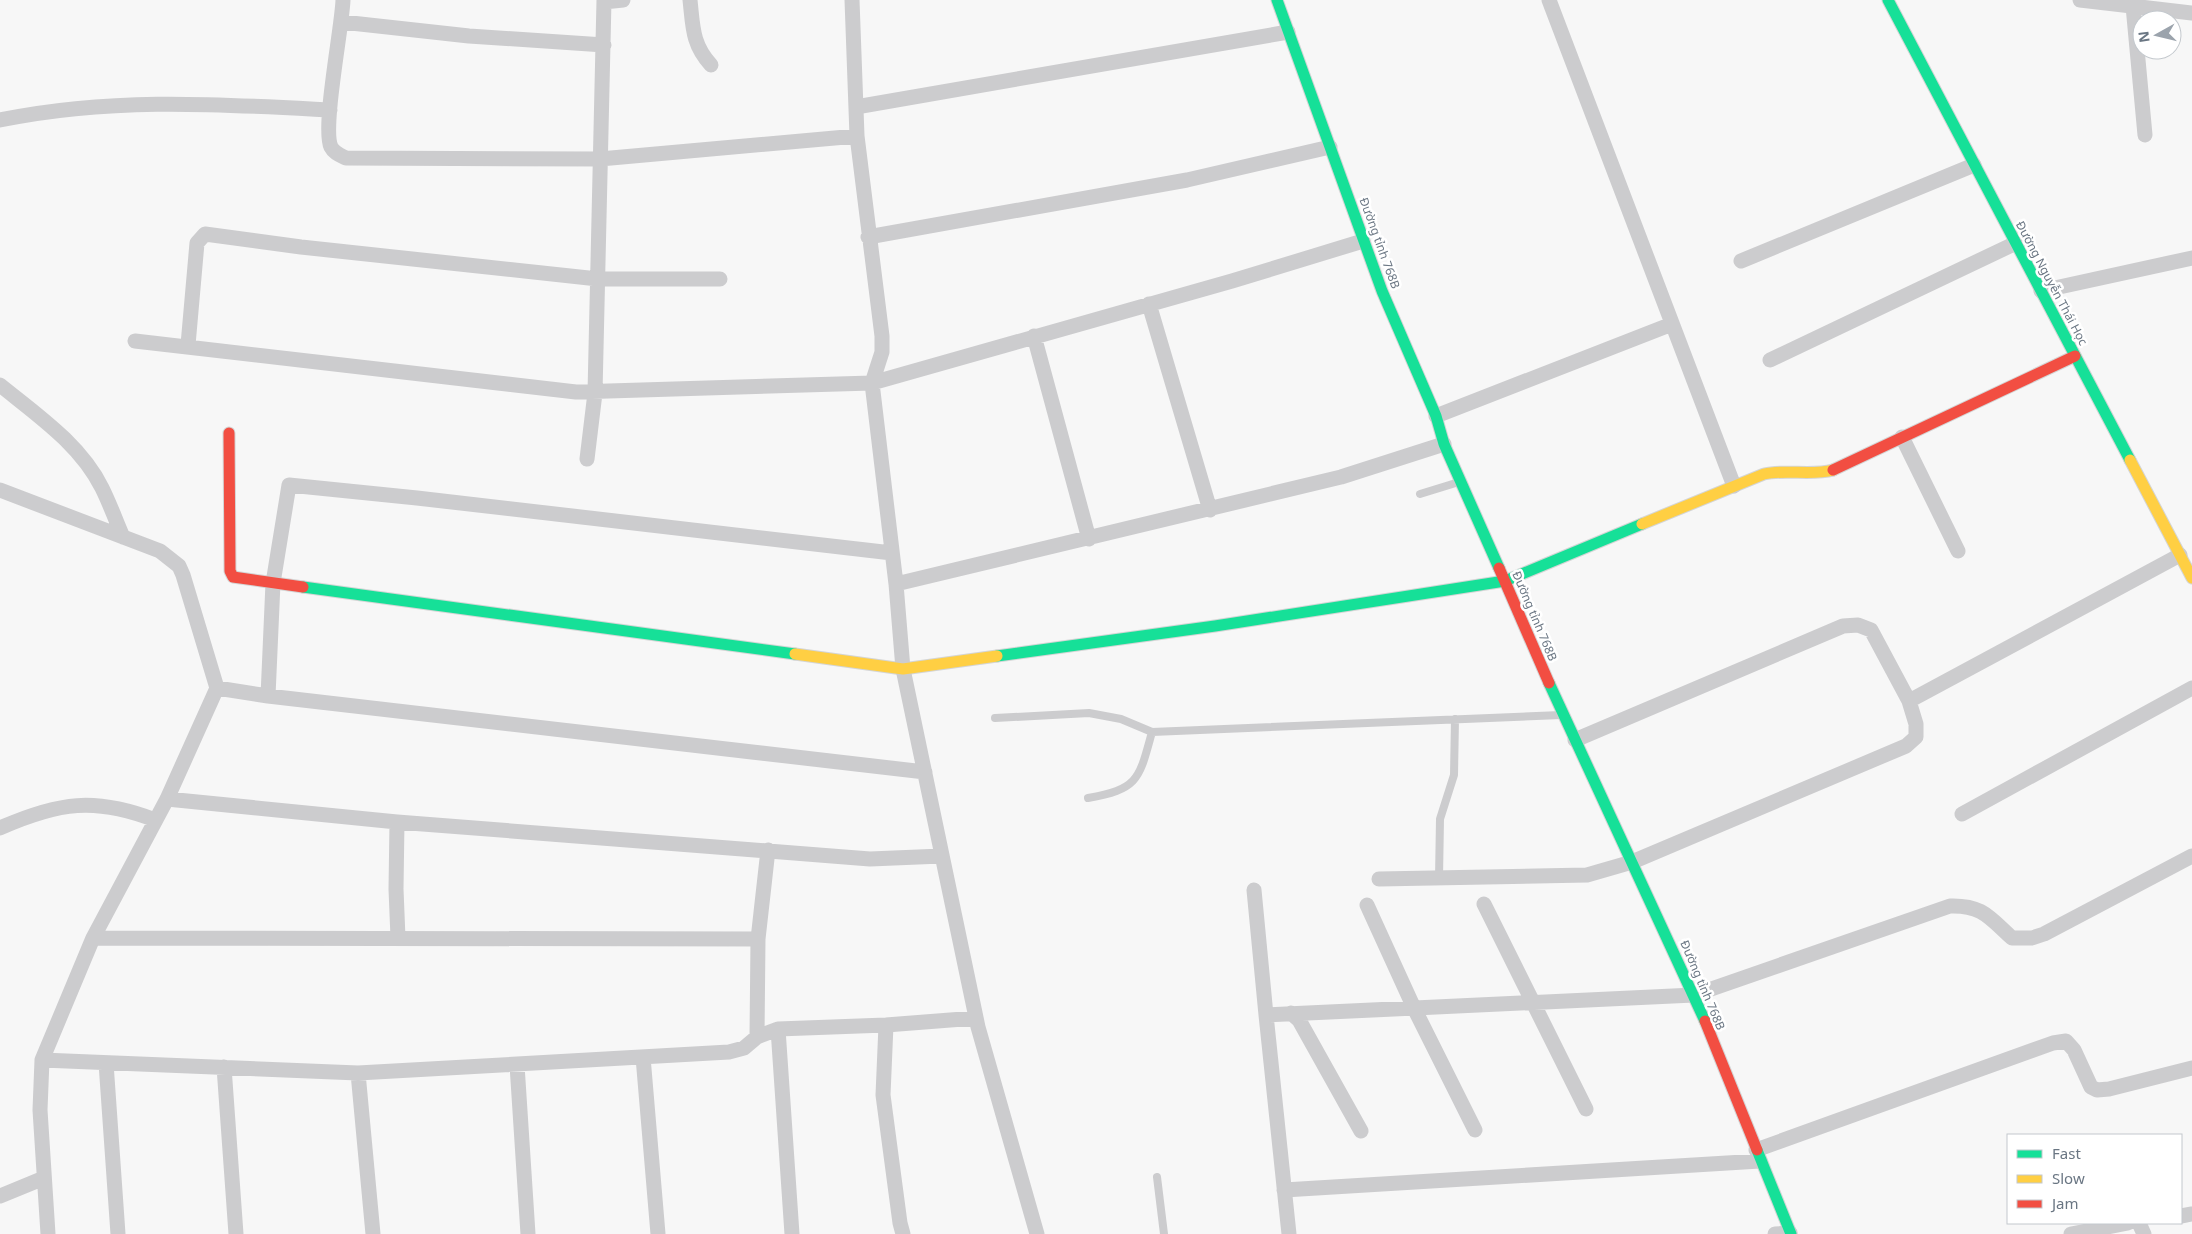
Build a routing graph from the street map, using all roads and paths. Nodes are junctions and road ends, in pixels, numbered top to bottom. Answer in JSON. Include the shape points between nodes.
{"nodes":[{"id":1,"x":343,"y":0,"type":"edge"},
{"id":2,"x":624,"y":0,"type":"edge"},
{"id":3,"x":690,"y":0,"type":"edge"},
{"id":4,"x":852,"y":0,"type":"edge"},
{"id":5,"x":1277,"y":0,"type":"edge"},
{"id":6,"x":1550,"y":0,"type":"edge"},
{"id":7,"x":1888,"y":0,"type":"edge"},
{"id":8,"x":2085,"y":0,"type":"edge"},
{"id":9,"x":604,"y":1,"type":"edge"},
{"id":10,"x":2133,"y":6,"type":"junction"},
{"id":11,"x":2192,"y":13,"type":"edge"},
{"id":12,"x":342,"y":22,"type":"junction"},
{"id":13,"x":1288,"y":32,"type":"junction"},
{"id":14,"x":604,"y":45,"type":"junction"},
{"id":15,"x":711,"y":65,"type":"dead end"},
{"id":16,"x":856,"y":107,"type":"junction"},
{"id":17,"x":330,"y":110,"type":"junction"},
{"id":18,"x":0,"y":120,"type":"edge"},
{"id":19,"x":2145,"y":135,"type":"dead end"},
{"id":20,"x":857,"y":136,"type":"junction"},
{"id":21,"x":1330,"y":147,"type":"junction"},
{"id":22,"x":600,"y":159,"type":"junction"},
{"id":23,"x":1974,"y":164,"type":"junction"},
{"id":24,"x":868,"y":237,"type":"junction"},
{"id":25,"x":1363,"y":241,"type":"junction"},
{"id":26,"x":2016,"y":243,"type":"junction"},
{"id":27,"x":2192,"y":258,"type":"edge"},
{"id":28,"x":1741,"y":261,"type":"dead end"},
{"id":29,"x":598,"y":279,"type":"junction"},
{"id":30,"x":720,"y":279,"type":"dead end"},
{"id":31,"x":2041,"y":290,"type":"junction"},
{"id":32,"x":1150,"y":304,"type":"junction"},
{"id":33,"x":1672,"y":324,"type":"junction"},
{"id":34,"x":1034,"y":336,"type":"junction"},
{"id":35,"x":134,"y":341,"type":"dead end"},
{"id":36,"x":188,"y":345,"type":"junction"},
{"id":37,"x":2075,"y":356,"type":"junction"},
{"id":38,"x":1770,"y":360,"type":"dead end"},
{"id":39,"x":872,"y":383,"type":"junction"},
{"id":40,"x":0,"y":385,"type":"edge"},
{"id":41,"x":595,"y":393,"type":"junction"},
{"id":42,"x":1436,"y":416,"type":"junction"},
{"id":43,"x":229,"y":433,"type":"dead end"},
{"id":44,"x":1902,"y":437,"type":"junction"},
{"id":45,"x":1444,"y":444,"type":"junction"},
{"id":46,"x":587,"y":459,"type":"dead end"},
{"id":47,"x":1460,"y":482,"type":"junction"},
{"id":48,"x":1734,"y":486,"type":"junction"},
{"id":49,"x":0,"y":490,"type":"edge"},
{"id":50,"x":1420,"y":494,"type":"dead end"},
{"id":51,"x":1210,"y":510,"type":"junction"},
{"id":52,"x":123,"y":538,"type":"junction"},
{"id":53,"x":1089,"y":539,"type":"junction"},
{"id":54,"x":1958,"y":551,"type":"dead end"},
{"id":55,"x":892,"y":553,"type":"junction"},
{"id":56,"x":2180,"y":555,"type":"junction"},
{"id":57,"x":2190,"y":572,"type":"edge"},
{"id":58,"x":1505,"y":581,"type":"junction"},
{"id":59,"x":273,"y":583,"type":"junction"},
{"id":60,"x":896,"y":584,"type":"junction"},
{"id":61,"x":903,"y":668,"type":"junction"},
{"id":62,"x":217,"y":688,"type":"junction"},
{"id":63,"x":2192,"y":688,"type":"edge"},
{"id":64,"x":268,"y":696,"type":"junction"},
{"id":65,"x":1909,"y":701,"type":"junction"},
{"id":66,"x":1564,"y":715,"type":"junction"},
{"id":67,"x":995,"y":718,"type":"dead end"},
{"id":68,"x":1456,"y":719,"type":"junction"},
{"id":69,"x":1152,"y":732,"type":"junction"},
{"id":70,"x":1575,"y":740,"type":"junction"},
{"id":71,"x":925,"y":772,"type":"junction"},
{"id":72,"x":1088,"y":798,"type":"dead end"},
{"id":73,"x":167,"y":799,"type":"junction"},
{"id":74,"x":1962,"y":814,"type":"dead end"},
{"id":75,"x":155,"y":820,"type":"junction"},
{"id":76,"x":398,"y":822,"type":"junction"},
{"id":77,"x":0,"y":828,"type":"edge"},
{"id":78,"x":768,"y":850,"type":"junction"},
{"id":79,"x":942,"y":856,"type":"junction"},
{"id":80,"x":2192,"y":856,"type":"edge"},
{"id":81,"x":1632,"y":862,"type":"junction"},
{"id":82,"x":1439,"y":878,"type":"junction"},
{"id":83,"x":1379,"y":879,"type":"dead end"},
{"id":84,"x":1254,"y":890,"type":"dead end"},
{"id":85,"x":1484,"y":904,"type":"dead end"},
{"id":86,"x":1368,"y":905,"type":"dead end"},
{"id":87,"x":93,"y":938,"type":"junction"},
{"id":88,"x":398,"y":938,"type":"junction"},
{"id":89,"x":758,"y":939,"type":"junction"},
{"id":90,"x":1694,"y":995,"type":"junction"},
{"id":91,"x":1533,"y":1002,"type":"junction"},
{"id":92,"x":1414,"y":1008,"type":"junction"},
{"id":93,"x":1291,"y":1013,"type":"junction"},
{"id":94,"x":1266,"y":1015,"type":"junction"},
{"id":95,"x":976,"y":1018,"type":"junction"},
{"id":96,"x":886,"y":1025,"type":"junction"},
{"id":97,"x":778,"y":1029,"type":"junction"},
{"id":98,"x":758,"y":1037,"type":"junction"},
{"id":99,"x":643,"y":1057,"type":"junction"},
{"id":100,"x":42,"y":1060,"type":"junction"},
{"id":101,"x":106,"y":1063,"type":"junction"},
{"id":102,"x":517,"y":1064,"type":"junction"},
{"id":103,"x":224,"y":1067,"type":"junction"},
{"id":104,"x":2192,"y":1068,"type":"edge"},
{"id":105,"x":358,"y":1073,"type":"junction"},
{"id":106,"x":1586,"y":1109,"type":"dead end"},
{"id":107,"x":1475,"y":1130,"type":"dead end"},
{"id":108,"x":1361,"y":1131,"type":"dead end"},
{"id":109,"x":1758,"y":1156,"type":"junction"},
{"id":110,"x":1157,"y":1177,"type":"dead end"},
{"id":111,"x":44,"y":1178,"type":"junction"},
{"id":112,"x":1284,"y":1190,"type":"junction"},
{"id":113,"x":0,"y":1196,"type":"edge"},
{"id":114,"x":2123,"y":1224,"type":"edge"},
{"id":115,"x":48,"y":1234,"type":"edge"},
{"id":116,"x":118,"y":1234,"type":"edge"},
{"id":117,"x":236,"y":1234,"type":"edge"},
{"id":118,"x":373,"y":1234,"type":"edge"},
{"id":119,"x":528,"y":1234,"type":"edge"},
{"id":120,"x":658,"y":1234,"type":"edge"},
{"id":121,"x":792,"y":1234,"type":"edge"},
{"id":122,"x":903,"y":1234,"type":"edge"},
{"id":123,"x":1037,"y":1234,"type":"edge"},
{"id":124,"x":1164,"y":1234,"type":"edge"},
{"id":125,"x":1289,"y":1234,"type":"edge"},
{"id":126,"x":1785,"y":1234,"type":"edge"},
{"id":127,"x":2071,"y":1234,"type":"edge"}],
"edges":[{"from":1,"to":12,"type":"street"},
{"from":2,"to":9,"type":"street"},
{"from":3,"to":15,"type":"street","via":[[696,44]]},
{"from":4,"to":16,"type":"street"},
{"from":5,"to":13,"type":"street","name":"Đường tỉnh 768B"},
{"from":6,"to":33,"type":"street"},
{"from":7,"to":23,"type":"street","name":"Đường Nguyễn Thái Học"},
{"from":8,"to":10,"type":"street"},
{"from":9,"to":14,"type":"street"},
{"from":10,"to":11,"type":"street"},
{"from":10,"to":19,"type":"street"},
{"from":12,"to":14,"type":"street","via":[[470,36]]},
{"from":12,"to":17,"type":"street"},
{"from":13,"to":16,"type":"street"},
{"from":13,"to":21,"type":"street","name":"Đường tỉnh 768B"},
{"from":14,"to":22,"type":"street"},
{"from":16,"to":20,"type":"street"},
{"from":17,"to":18,"type":"street","via":[[178,102],[74,107]]},
{"from":17,"to":22,"type":"street","via":[[331,147],[346,158]]},
{"from":20,"to":22,"type":"street"},
{"from":20,"to":24,"type":"street"},
{"from":21,"to":24,"type":"street","via":[[1187,180]]},
{"from":21,"to":25,"type":"street","name":"Đường tỉnh 768B"},
{"from":22,"to":29,"type":"street"},
{"from":23,"to":26,"type":"street","name":"Đường Nguyễn Thái Học"},
{"from":23,"to":28,"type":"street"},
{"from":24,"to":39,"type":"street","via":[[882,336],[882,352]]},
{"from":25,"to":32,"type":"street"},
{"from":25,"to":42,"type":"street","name":"Đường tỉnh 768B"},
{"from":26,"to":31,"type":"street","name":"Đường Nguyễn Thái Học"},
{"from":26,"to":38,"type":"street"},
{"from":27,"to":31,"type":"street"},
{"from":29,"to":30,"type":"street"},
{"from":29,"to":36,"type":"street","via":[[205,234],[198,243]]},
{"from":29,"to":41,"type":"street"},
{"from":31,"to":37,"type":"street","name":"Đường Nguyễn Thái Học"},
{"from":32,"to":34,"type":"street"},
{"from":32,"to":51,"type":"street"},
{"from":33,"to":42,"type":"street"},
{"from":33,"to":48,"type":"street"},
{"from":34,"to":39,"type":"street"},
{"from":34,"to":53,"type":"street"},
{"from":35,"to":36,"type":"street"},
{"from":36,"to":41,"type":"street"},
{"from":37,"to":44,"type":"street"},
{"from":37,"to":56,"type":"street","name":"Đường Nguyễn Thái Học"},
{"from":39,"to":41,"type":"street"},
{"from":39,"to":55,"type":"street"},
{"from":40,"to":52,"type":"street","via":[[47,422],[84,462],[101,487]]},
{"from":41,"to":46,"type":"street"},
{"from":42,"to":45,"type":"street","name":"Đường tỉnh 768B"},
{"from":43,"to":59,"type":"street","via":[[230,571],[233,577]]},
{"from":44,"to":48,"type":"street","via":[[1832,472],[1776,470]]},
{"from":44,"to":54,"type":"street"},
{"from":45,"to":47,"type":"street","name":"Đường tỉnh 768B"},
{"from":45,"to":51,"type":"street","via":[[1341,477]]},
{"from":47,"to":50,"type":"lane"},
{"from":47,"to":58,"type":"street","name":"Đường tỉnh 768B"},
{"from":48,"to":58,"type":"street"},
{"from":49,"to":52,"type":"street"},
{"from":51,"to":53,"type":"street"},
{"from":52,"to":62,"type":"street","via":[[160,551],[179,566]]},
{"from":53,"to":60,"type":"street"},
{"from":55,"to":59,"type":"street","via":[[289,485]]},
{"from":55,"to":60,"type":"street"},
{"from":56,"to":57,"type":"street","name":"Đường Nguyễn Thái Học"},
{"from":56,"to":65,"type":"street"},
{"from":58,"to":61,"type":"street","via":[[1225,624]]},
{"from":58,"to":66,"type":"street","name":"Đường tỉnh 768B"},
{"from":59,"to":61,"type":"street"},
{"from":59,"to":64,"type":"street"},
{"from":60,"to":61,"type":"street"},
{"from":61,"to":71,"type":"street"},
{"from":62,"to":64,"type":"street"},
{"from":62,"to":73,"type":"street"},
{"from":63,"to":74,"type":"street"},
{"from":64,"to":71,"type":"street"},
{"from":65,"to":70,"type":"street","via":[[1872,630],[1858,625],[1842,626]]},
{"from":65,"to":81,"type":"street","via":[[1916,737],[1906,746]]},
{"from":66,"to":68,"type":"lane"},
{"from":66,"to":70,"type":"street","name":"Đường tỉnh 768B"},
{"from":67,"to":69,"type":"lane","via":[[1089,713],[1121,719]]},
{"from":68,"to":69,"type":"lane"},
{"from":68,"to":82,"type":"lane","via":[[1454,775],[1440,819]]},
{"from":69,"to":72,"type":"lane","via":[[1143,765],[1133,783],[1106,795]]},
{"from":70,"to":81,"type":"street","name":"Đường tỉnh 768B"},
{"from":71,"to":79,"type":"street"},
{"from":73,"to":75,"type":"street"},
{"from":73,"to":76,"type":"street"},
{"from":75,"to":77,"type":"street","via":[[129,810],[88,804],[59,807]]},
{"from":75,"to":87,"type":"street"},
{"from":76,"to":78,"type":"street"},
{"from":76,"to":88,"type":"street"},
{"from":78,"to":79,"type":"street","via":[[870,859]]},
{"from":78,"to":89,"type":"street"},
{"from":79,"to":95,"type":"street"},
{"from":80,"to":90,"type":"street","via":[[2032,938],[2012,938],[1985,913],[1968,906],[1950,906]]},
{"from":81,"to":82,"type":"street","via":[[1587,874]]},
{"from":81,"to":90,"type":"street","name":"Đường tỉnh 768B"},
{"from":82,"to":83,"type":"street"},
{"from":84,"to":94,"type":"street"},
{"from":85,"to":91,"type":"street"},
{"from":86,"to":92,"type":"street"},
{"from":87,"to":88,"type":"street"},
{"from":87,"to":100,"type":"street"},
{"from":88,"to":89,"type":"street"},
{"from":89,"to":98,"type":"street"},
{"from":90,"to":91,"type":"street"},
{"from":90,"to":109,"type":"street","name":"Đường tỉnh 768B"},
{"from":91,"to":92,"type":"street"},
{"from":91,"to":106,"type":"street"},
{"from":92,"to":93,"type":"street"},
{"from":92,"to":107,"type":"street"},
{"from":93,"to":94,"type":"street"},
{"from":93,"to":108,"type":"street","via":[[1299,1020]]},
{"from":94,"to":112,"type":"street"},
{"from":95,"to":96,"type":"street"},
{"from":95,"to":123,"type":"street"},
{"from":96,"to":97,"type":"street"},
{"from":96,"to":122,"type":"street","via":[[883,1095]]},
{"from":97,"to":98,"type":"street"},
{"from":97,"to":121,"type":"street"},
{"from":98,"to":99,"type":"street","via":[[737,1051]]},
{"from":99,"to":102,"type":"street"},
{"from":99,"to":120,"type":"street"},
{"from":100,"to":101,"type":"street"},
{"from":100,"to":111,"type":"street","via":[[40,1110]]},
{"from":101,"to":103,"type":"street"},
{"from":101,"to":116,"type":"street"},
{"from":102,"to":105,"type":"street"},
{"from":102,"to":119,"type":"street"},
{"from":103,"to":105,"type":"street"},
{"from":103,"to":117,"type":"street"},
{"from":104,"to":109,"type":"street","via":[[2097,1090],[2091,1087],[2074,1050],[2066,1041],[2053,1043]]},
{"from":105,"to":118,"type":"street"},
{"from":109,"to":112,"type":"street"},
{"from":109,"to":126,"type":"street","name":"Đường tỉnh 768B"},
{"from":110,"to":124,"type":"lane"},
{"from":111,"to":113,"type":"street"},
{"from":111,"to":115,"type":"street"},
{"from":112,"to":125,"type":"street"},
{"from":114,"to":127,"type":"street"}]}
